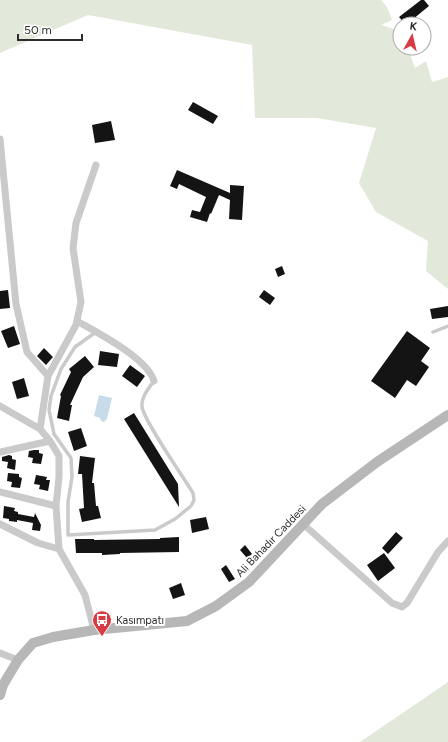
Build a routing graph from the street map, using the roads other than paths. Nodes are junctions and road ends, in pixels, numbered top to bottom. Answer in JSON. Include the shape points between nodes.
{"nodes":[{"id":1,"x":0,"y":139,"type":"edge"},
{"id":2,"x":96,"y":165,"type":"dead end"},
{"id":3,"x":77,"y":321,"type":"junction"},
{"id":4,"x":448,"y":326,"type":"edge"},
{"id":5,"x":96,"y":332,"type":"junction"},
{"id":6,"x":433,"y":332,"type":"dead end"},
{"id":7,"x":48,"y":376,"type":"junction"},
{"id":8,"x":154,"y":381,"type":"joint"},
{"id":9,"x":0,"y":406,"type":"edge"},
{"id":10,"x":448,"y":415,"type":"edge"},
{"id":11,"x":40,"y":429,"type":"junction"},
{"id":12,"x":50,"y":441,"type":"junction"},
{"id":13,"x":0,"y":452,"type":"edge"},
{"id":14,"x":0,"y":492,"type":"edge"},
{"id":15,"x":56,"y":506,"type":"junction"},
{"id":16,"x":0,"y":524,"type":"edge"},
{"id":17,"x":303,"y":524,"type":"junction"},
{"id":18,"x":448,"y":541,"type":"edge"},
{"id":19,"x":59,"y":549,"type":"junction"},
{"id":20,"x":94,"y":630,"type":"junction"},
{"id":21,"x":0,"y":653,"type":"edge"},
{"id":22,"x":18,"y":660,"type":"junction"},
{"id":23,"x":0,"y":695,"type":"edge"}],
"edges":[{"from":1,"to":7,"type":"street","via":[[16,304],[27,352]]},
{"from":2,"to":3,"type":"street","via":[[76,223],[73,248],[81,302]]},
{"from":3,"to":5,"type":"street"},
{"from":3,"to":7,"type":"street"},
{"from":4,"to":6,"type":"lane"},
{"from":5,"to":8,"type":"street","via":[[120,346],[143,365],[152,373]]},
{"from":5,"to":8,"type":"lane","via":[[75,347],[61,369],[51,396],[49,410],[54,434],[71,458],[68,535],[154,530],[175,519],[191,506],[194,500],[193,493],[150,426],[141,407],[142,399]]},
{"from":7,"to":11,"type":"street"},
{"from":9,"to":11,"type":"street"},
{"from":10,"to":17,"type":"main road","name":"Ali Bahadır Caddesi","via":[[377,462],[322,504]]},
{"from":11,"to":12,"type":"street"},
{"from":12,"to":13,"type":"street"},
{"from":12,"to":15,"type":"street","via":[[59,456]]},
{"from":14,"to":15,"type":"street"},
{"from":15,"to":19,"type":"street"},
{"from":16,"to":19,"type":"street","via":[[38,543]]},
{"from":17,"to":18,"type":"street","via":[[392,603],[402,607]]},
{"from":17,"to":20,"type":"main road","name":"Ali Bahadır Caddesi","via":[[249,582],[216,606],[187,621]]},
{"from":19,"to":20,"type":"street","via":[[85,595]]},
{"from":20,"to":22,"type":"main road","name":"Ali Bahadır Caddesi","via":[[53,637],[33,644]]},
{"from":21,"to":22,"type":"street"},
{"from":22,"to":23,"type":"main road","name":"Ali Bahadır Caddesi","via":[[3,684]]}]}
